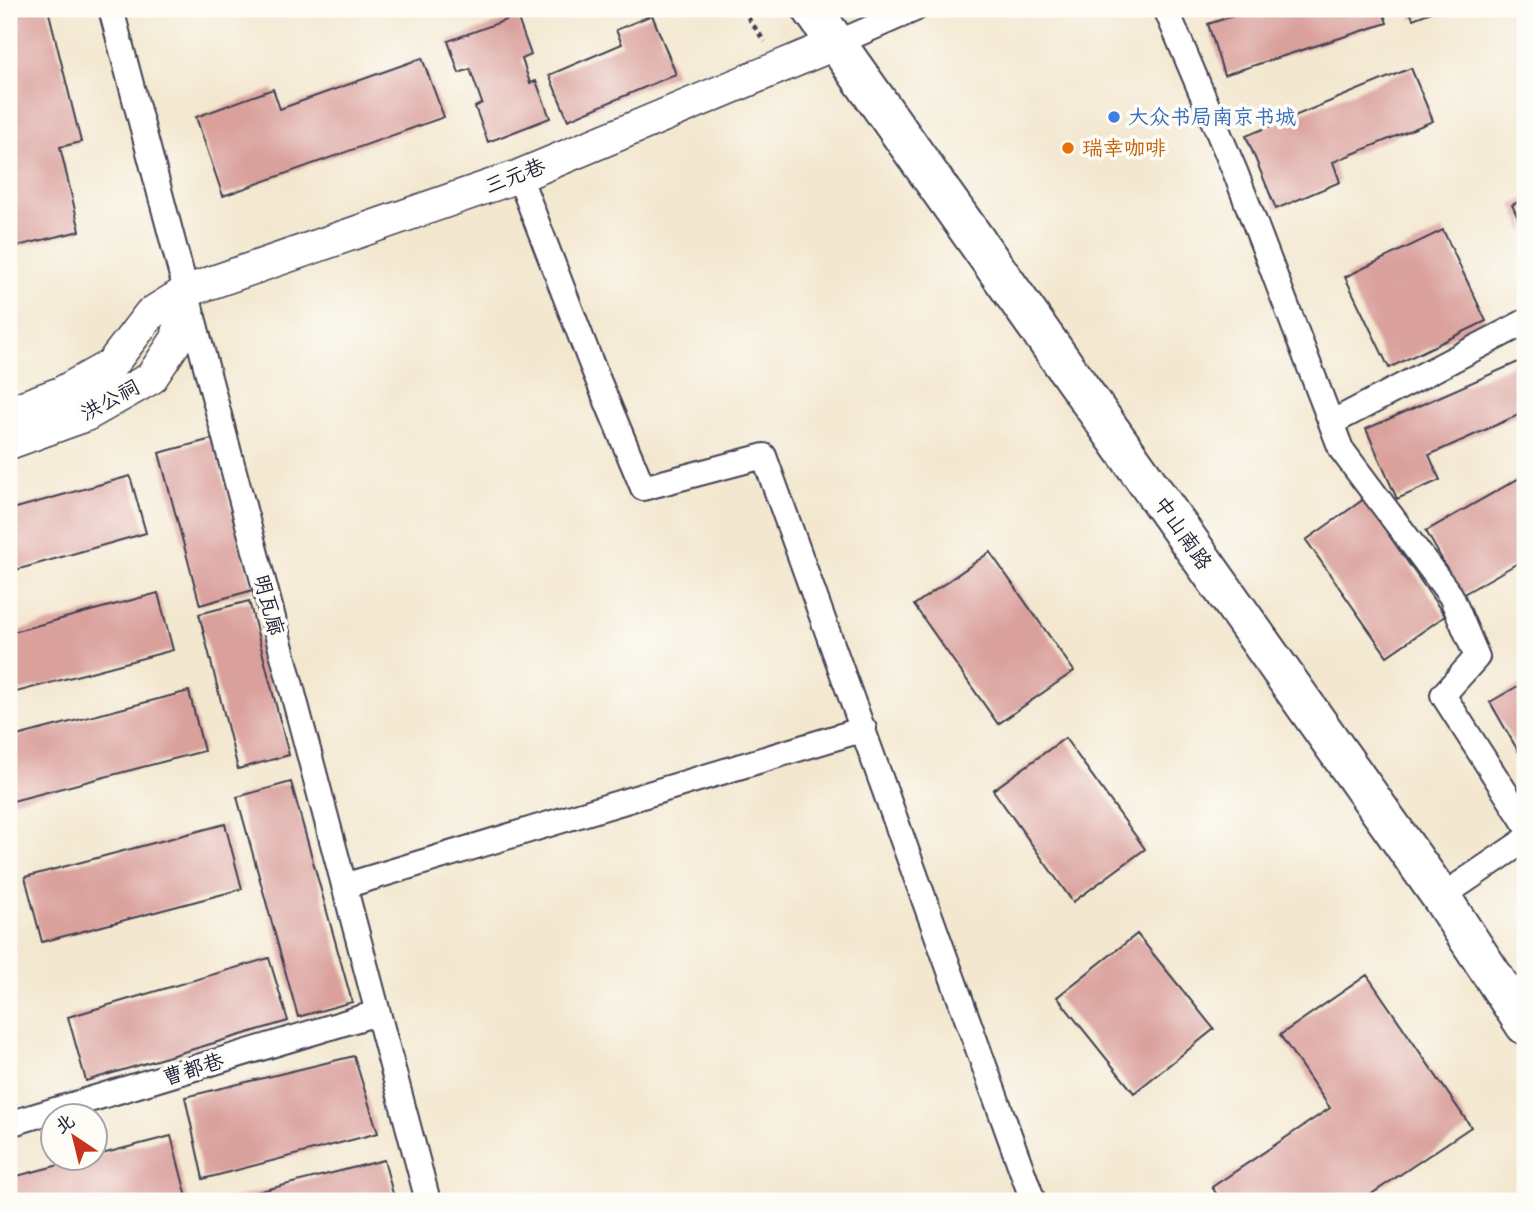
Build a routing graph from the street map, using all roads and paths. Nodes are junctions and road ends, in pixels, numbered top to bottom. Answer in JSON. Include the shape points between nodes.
{"nodes":[{"id":1,"x":111,"y":9,"type":"edge"},
{"id":2,"x":742,"y":9,"type":"edge"},
{"id":3,"x":783,"y":9,"type":"edge"},
{"id":4,"x":812,"y":9,"type":"edge"},
{"id":5,"x":915,"y":9,"type":"edge"},
{"id":6,"x":1166,"y":9,"type":"edge"},
{"id":7,"x":837,"y":43,"type":"junction"},
{"id":8,"x":783,"y":66,"type":"junction"},
{"id":9,"x":520,"y":176,"type":"junction"},
{"id":10,"x":187,"y":291,"type":"junction"},
{"id":11,"x":1525,"y":323,"type":"edge"},
{"id":12,"x":9,"y":412,"type":"edge"},
{"id":13,"x":1331,"y":423,"type":"junction"},
{"id":14,"x":9,"y":443,"type":"edge"},
{"id":15,"x":864,"y":729,"type":"junction"},
{"id":16,"x":1525,"y":823,"type":"edge"},
{"id":17,"x":1525,"y":840,"type":"edge"},
{"id":18,"x":344,"y":886,"type":"junction"},
{"id":19,"x":1441,"y":897,"type":"junction"},
{"id":20,"x":377,"y":1013,"type":"junction"},
{"id":21,"x":1525,"y":1026,"type":"edge"},
{"id":22,"x":9,"y":1124,"type":"edge"},
{"id":23,"x":428,"y":1201,"type":"edge"},
{"id":24,"x":1033,"y":1201,"type":"edge"}],
"edges":[{"from":1,"to":10,"type":"street","name":"明瓦廊"},
{"from":2,"to":8,"type":"path"},
{"from":3,"to":7,"type":"main road","name":"中山南路"},
{"from":4,"to":7,"type":"main road","name":"中山南路"},
{"from":5,"to":7,"type":"street"},
{"from":6,"to":13,"type":"street","via":[[1236,174]]},
{"from":7,"to":8,"type":"street","name":"三元巷"},
{"from":7,"to":19,"type":"main road","name":"中山南路"},
{"from":8,"to":9,"type":"street","name":"三元巷"},
{"from":9,"to":10,"type":"street","name":"三元巷"},
{"from":9,"to":15,"type":"street","via":[[643,488],[764,456]]},
{"from":10,"to":12,"type":"street","name":"洪公祠","via":[[150,314],[111,365],[61,393]]},
{"from":10,"to":14,"type":"street","name":"洪公祠","via":[[177,339],[151,378],[86,415]]},
{"from":10,"to":18,"type":"street","name":"明瓦廊"},
{"from":11,"to":13,"type":"street"},
{"from":13,"to":16,"type":"street","via":[[1341,449],[1451,596],[1477,657],[1443,695]]},
{"from":15,"to":18,"type":"street"},
{"from":15,"to":24,"type":"street"},
{"from":17,"to":19,"type":"street"},
{"from":18,"to":20,"type":"street","name":"明瓦廊"},
{"from":19,"to":21,"type":"main road","name":"中山南路"},
{"from":20,"to":22,"type":"street","name":"曹都巷"},
{"from":20,"to":23,"type":"street","name":"明瓦廊"}]}
